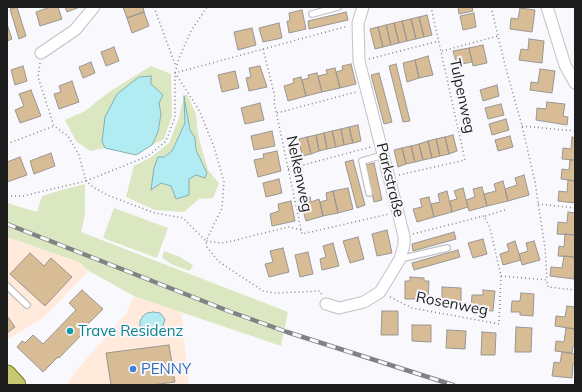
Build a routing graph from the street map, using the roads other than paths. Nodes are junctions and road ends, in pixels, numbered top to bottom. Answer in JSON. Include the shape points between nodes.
{"nodes":[{"id":1,"x":94,"y":7,"type":"edge"},
{"id":2,"x":338,"y":7,"type":"edge"},
{"id":3,"x":363,"y":7,"type":"edge"},
{"id":4,"x":547,"y":7,"type":"edge"},
{"id":5,"x":312,"y":14,"type":"dead end"},
{"id":6,"x":41,"y":53,"type":"road end"},
{"id":7,"x":575,"y":83,"type":"edge"},
{"id":8,"x":382,"y":150,"type":"junction"},
{"id":9,"x":369,"y":194,"type":"dead end"},
{"id":10,"x":447,"y":248,"type":"dead end"},
{"id":11,"x":400,"y":259,"type":"junction"},
{"id":12,"x":7,"y":286,"type":"edge"},
{"id":13,"x":326,"y":304,"type":"road end"},
{"id":14,"x":27,"y":305,"type":"dead end"},
{"id":15,"x":7,"y":374,"type":"edge"},
{"id":16,"x":17,"y":385,"type":"edge"}],
"edges":[{"from":1,"to":6,"type":"street","via":[[75,30]]},
{"from":2,"to":5,"type":"lane"},
{"from":3,"to":8,"type":"street","name":"Parkstraße","via":[[358,24],[359,61]]},
{"from":4,"to":7,"type":"street","via":[[565,65]]},
{"from":8,"to":9,"type":"lane","via":[[362,161]]},
{"from":8,"to":11,"type":"street","name":"Parkstraße","via":[[404,236]]},
{"from":10,"to":11,"type":"lane"},
{"from":11,"to":13,"type":"street","name":"Parkstraße","via":[[380,292],[364,302],[338,308]]},
{"from":12,"to":14,"type":"lane"},
{"from":15,"to":16,"type":"main road"}]}
